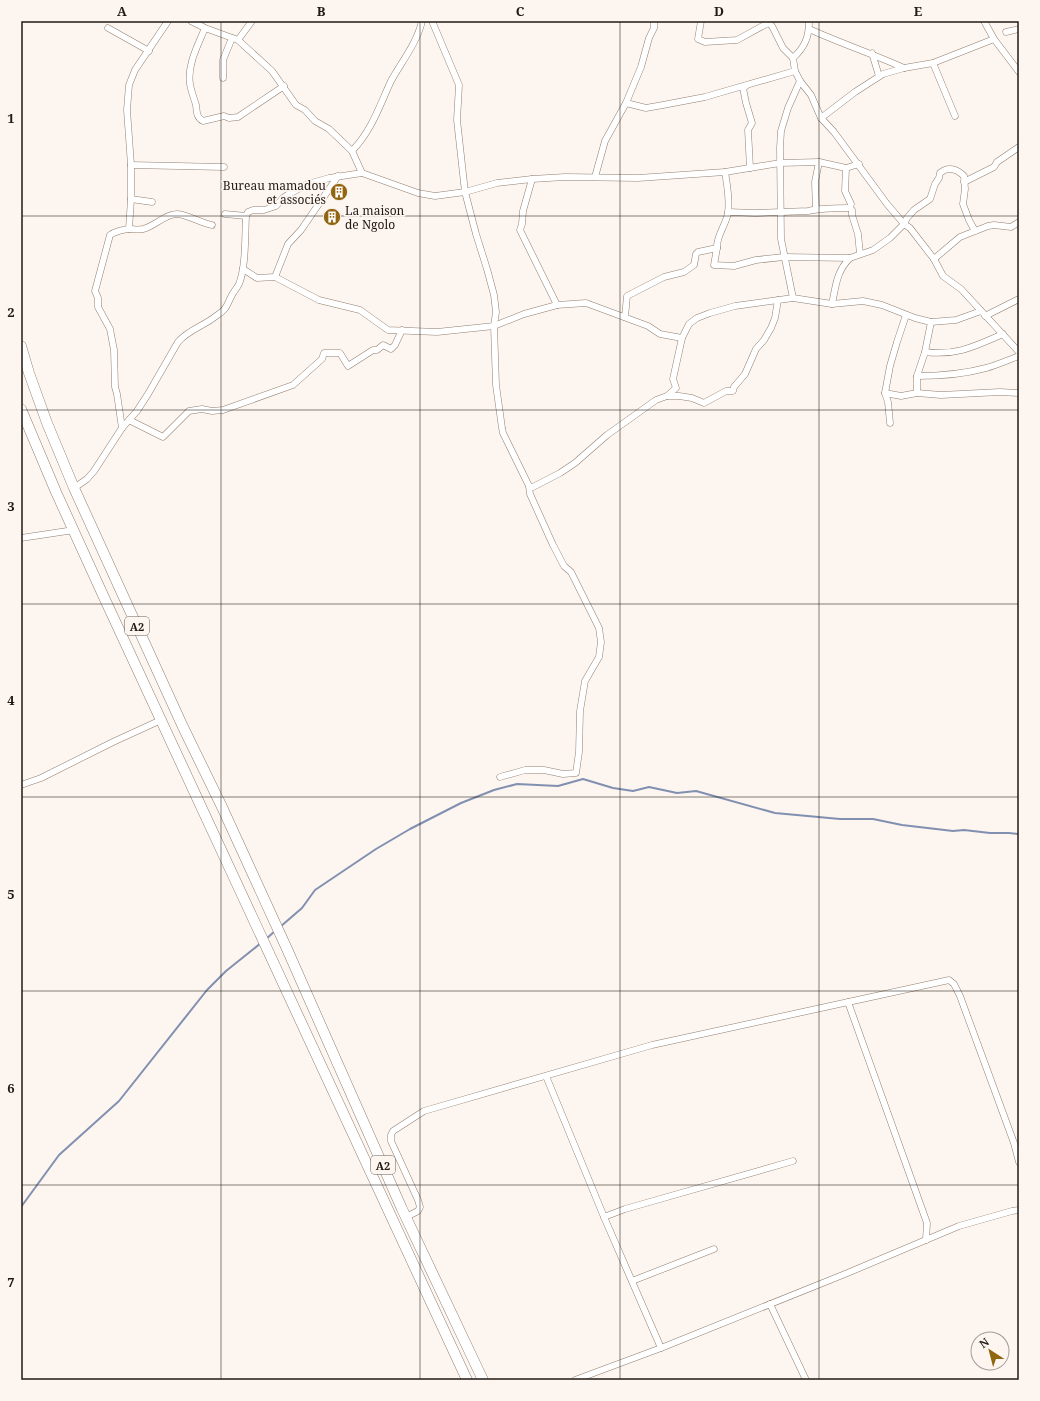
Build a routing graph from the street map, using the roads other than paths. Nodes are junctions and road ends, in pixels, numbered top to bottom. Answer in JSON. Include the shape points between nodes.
{"nodes":[{"id":1,"x":168,"y":21,"type":"edge"},
{"id":2,"x":191,"y":21,"type":"edge"},
{"id":3,"x":252,"y":21,"type":"edge"},
{"id":4,"x":422,"y":21,"type":"edge"},
{"id":5,"x":432,"y":21,"type":"edge"},
{"id":6,"x":654,"y":21,"type":"edge"},
{"id":7,"x":701,"y":21,"type":"edge"},
{"id":8,"x":809,"y":21,"type":"edge"},
{"id":9,"x":984,"y":21,"type":"edge"},
{"id":10,"x":767,"y":22,"type":"edge"},
{"id":11,"x":108,"y":28,"type":"dead end"},
{"id":12,"x":205,"y":28,"type":"junction"},
{"id":13,"x":809,"y":29,"type":"junction"},
{"id":14,"x":1019,"y":29,"type":"edge"},
{"id":15,"x":1006,"y":32,"type":"dead end"},
{"id":16,"x":235,"y":39,"type":"junction"},
{"id":17,"x":994,"y":40,"type":"junction"},
{"id":18,"x":149,"y":51,"type":"junction"},
{"id":19,"x":872,"y":53,"type":"junction"},
{"id":20,"x":793,"y":58,"type":"junction"},
{"id":21,"x":932,"y":63,"type":"junction"},
{"id":22,"x":904,"y":68,"type":"junction"},
{"id":23,"x":795,"y":71,"type":"junction"},
{"id":24,"x":1019,"y":72,"type":"edge"},
{"id":25,"x":879,"y":76,"type":"junction"},
{"id":26,"x":223,"y":78,"type":"dead end"},
{"id":27,"x":800,"y":81,"type":"junction"},
{"id":28,"x":284,"y":86,"type":"junction"},
{"id":29,"x":746,"y":86,"type":"junction"},
{"id":30,"x":626,"y":103,"type":"junction"},
{"id":31,"x":955,"y":116,"type":"dead end"},
{"id":32,"x":821,"y":118,"type":"junction"},
{"id":33,"x":1019,"y":147,"type":"edge"},
{"id":34,"x":352,"y":151,"type":"junction"},
{"id":35,"x":819,"y":162,"type":"junction"},
{"id":36,"x":780,"y":163,"type":"junction"},
{"id":37,"x":859,"y":164,"type":"junction"},
{"id":38,"x":131,"y":165,"type":"junction"},
{"id":39,"x":224,"y":167,"type":"dead end"},
{"id":40,"x":750,"y":168,"type":"junction"},
{"id":41,"x":846,"y":168,"type":"junction"},
{"id":42,"x":725,"y":172,"type":"junction"},
{"id":43,"x":362,"y":173,"type":"junction"},
{"id":44,"x":338,"y":176,"type":"junction"},
{"id":45,"x":595,"y":177,"type":"junction"},
{"id":46,"x":532,"y":179,"type":"junction"},
{"id":47,"x":964,"y":182,"type":"junction"},
{"id":48,"x":465,"y":192,"type":"junction"},
{"id":49,"x":276,"y":198,"type":"dead end"},
{"id":50,"x":131,"y":199,"type":"junction"},
{"id":51,"x":152,"y":202,"type":"dead end"},
{"id":52,"x":276,"y":206,"type":"junction"},
{"id":53,"x":850,"y":208,"type":"junction"},
{"id":54,"x":816,"y":209,"type":"junction"},
{"id":55,"x":728,"y":212,"type":"junction"},
{"id":56,"x":780,"y":212,"type":"junction"},
{"id":57,"x":225,"y":214,"type":"dead end"},
{"id":58,"x":246,"y":216,"type":"junction"},
{"id":59,"x":1019,"y":222,"type":"edge"},
{"id":60,"x":904,"y":224,"type":"junction"},
{"id":61,"x":212,"y":225,"type":"dead end"},
{"id":62,"x":128,"y":229,"type":"junction"},
{"id":63,"x":975,"y":231,"type":"junction"},
{"id":64,"x":717,"y":248,"type":"junction"},
{"id":65,"x":860,"y":254,"type":"junction"},
{"id":66,"x":784,"y":257,"type":"junction"},
{"id":67,"x":850,"y":258,"type":"junction"},
{"id":68,"x":934,"y":259,"type":"junction"},
{"id":69,"x":243,"y":269,"type":"junction"},
{"id":70,"x":275,"y":277,"type":"junction"},
{"id":71,"x":793,"y":298,"type":"junction"},
{"id":72,"x":1019,"y":299,"type":"edge"},
{"id":73,"x":778,"y":300,"type":"junction"},
{"id":74,"x":832,"y":304,"type":"junction"},
{"id":75,"x":557,"y":305,"type":"junction"},
{"id":76,"x":983,"y":313,"type":"junction"},
{"id":77,"x":906,"y":315,"type":"junction"},
{"id":78,"x":622,"y":316,"type":"junction"},
{"id":79,"x":931,"y":322,"type":"junction"},
{"id":80,"x":494,"y":326,"type":"junction"},
{"id":81,"x":402,"y":330,"type":"junction"},
{"id":82,"x":1003,"y":334,"type":"junction"},
{"id":83,"x":682,"y":338,"type":"junction"},
{"id":84,"x":21,"y":346,"type":"edge"},
{"id":85,"x":925,"y":352,"type":"junction"},
{"id":86,"x":1019,"y":352,"type":"edge"},
{"id":87,"x":1019,"y":356,"type":"edge"},
{"id":88,"x":917,"y":376,"type":"junction"},
{"id":89,"x":885,"y":393,"type":"junction"},
{"id":90,"x":1019,"y":393,"type":"edge"},
{"id":91,"x":917,"y":394,"type":"junction"},
{"id":92,"x":667,"y":396,"type":"junction"},
{"id":93,"x":21,"y":409,"type":"edge"},
{"id":94,"x":129,"y":420,"type":"junction"},
{"id":95,"x":890,"y":423,"type":"dead end"},
{"id":96,"x":122,"y":428,"type":"junction"},
{"id":97,"x":529,"y":486,"type":"junction"},
{"id":98,"x":74,"y":488,"type":"junction"},
{"id":99,"x":74,"y":530,"type":"junction"},
{"id":100,"x":21,"y":538,"type":"edge"},
{"id":101,"x":161,"y":720,"type":"junction"},
{"id":102,"x":500,"y":777,"type":"dead end"},
{"id":103,"x":21,"y":785,"type":"edge"},
{"id":104,"x":848,"y":1002,"type":"junction"},
{"id":105,"x":546,"y":1076,"type":"junction"},
{"id":106,"x":793,"y":1161,"type":"dead end"},
{"id":107,"x":1019,"y":1162,"type":"edge"},
{"id":108,"x":1019,"y":1210,"type":"edge"},
{"id":109,"x":406,"y":1217,"type":"junction"},
{"id":110,"x":604,"y":1217,"type":"junction"},
{"id":111,"x":926,"y":1240,"type":"junction"},
{"id":112,"x":714,"y":1249,"type":"dead end"},
{"id":113,"x":632,"y":1280,"type":"junction"},
{"id":114,"x":770,"y":1304,"type":"junction"},
{"id":115,"x":661,"y":1348,"type":"junction"},
{"id":116,"x":467,"y":1380,"type":"edge"},
{"id":117,"x":483,"y":1380,"type":"edge"},
{"id":118,"x":575,"y":1380,"type":"edge"},
{"id":119,"x":806,"y":1380,"type":"edge"}],
"edges":[{"from":1,"to":18,"type":"street"},
{"from":2,"to":12,"type":"street"},
{"from":3,"to":16,"type":"street"},
{"from":4,"to":34,"type":"street","via":[[420,32],[391,82],[381,107]]},
{"from":5,"to":48,"type":"street","via":[[459,85],[457,120]]},
{"from":6,"to":30,"type":"street","via":[[641,67]]},
{"from":7,"to":10,"type":"street","via":[[698,38],[705,42],[737,40]]},
{"from":8,"to":13,"type":"street"},
{"from":9,"to":17,"type":"street"},
{"from":10,"to":20,"type":"street","via":[[772,26],[783,48]]},
{"from":11,"to":18,"type":"street"},
{"from":12,"to":16,"type":"street"},
{"from":12,"to":28,"type":"street","via":[[189,72],[197,116],[200,119],[203,121],[224,116],[238,117]]},
{"from":13,"to":19,"type":"street","via":[[848,46]]},
{"from":13,"to":20,"type":"street","via":[[808,39]]},
{"from":14,"to":15,"type":"street"},
{"from":16,"to":26,"type":"street","via":[[223,60]]},
{"from":16,"to":28,"type":"street","via":[[272,70]]},
{"from":17,"to":21,"type":"street"},
{"from":17,"to":24,"type":"street"},
{"from":18,"to":38,"type":"street","via":[[135,70],[129,85]]},
{"from":19,"to":22,"type":"street"},
{"from":19,"to":25,"type":"street"},
{"from":20,"to":23,"type":"street"},
{"from":21,"to":22,"type":"street"},
{"from":21,"to":31,"type":"street"},
{"from":22,"to":25,"type":"street"},
{"from":23,"to":27,"type":"street"},
{"from":23,"to":29,"type":"street"},
{"from":25,"to":32,"type":"street"},
{"from":27,"to":32,"type":"street","via":[[811,95]]},
{"from":27,"to":36,"type":"street","via":[[781,131]]},
{"from":28,"to":34,"type":"street","via":[[296,105],[329,129]]},
{"from":29,"to":30,"type":"street","via":[[646,108]]},
{"from":29,"to":40,"type":"street","via":[[743,88],[752,123],[748,130]]},
{"from":30,"to":45,"type":"street","via":[[605,141]]},
{"from":32,"to":37,"type":"street"},
{"from":33,"to":47,"type":"street","via":[[997,162],[994,167]]},
{"from":34,"to":43,"type":"street"},
{"from":35,"to":36,"type":"street"},
{"from":35,"to":41,"type":"street"},
{"from":35,"to":54,"type":"street","via":[[815,182]]},
{"from":36,"to":40,"type":"street"},
{"from":36,"to":56,"type":"street"},
{"from":37,"to":41,"type":"street"},
{"from":37,"to":60,"type":"street"},
{"from":38,"to":39,"type":"street"},
{"from":38,"to":50,"type":"street"},
{"from":40,"to":42,"type":"street"},
{"from":41,"to":53,"type":"street","via":[[845,191],[851,204]]},
{"from":42,"to":45,"type":"street","via":[[638,178]]},
{"from":42,"to":55,"type":"street"},
{"from":43,"to":44,"type":"street"},
{"from":43,"to":48,"type":"street","via":[[418,193],[435,196]]},
{"from":44,"to":52,"type":"street","via":[[302,187],[288,194]]},
{"from":44,"to":70,"type":"street","via":[[301,230],[288,244]]},
{"from":45,"to":46,"type":"street"},
{"from":46,"to":48,"type":"street","via":[[497,183]]},
{"from":46,"to":75,"type":"street","via":[[522,211],[520,230]]},
{"from":47,"to":60,"type":"street","via":[[964,176],[959,171],[941,171],[930,199],[914,210]]},
{"from":47,"to":63,"type":"street","via":[[963,204]]},
{"from":48,"to":80,"type":"street","via":[[494,295]]},
{"from":49,"to":52,"type":"street"},
{"from":50,"to":51,"type":"street"},
{"from":50,"to":62,"type":"street"},
{"from":52,"to":58,"type":"street","via":[[253,210]]},
{"from":53,"to":54,"type":"street"},
{"from":53,"to":65,"type":"street","via":[[858,234]]},
{"from":54,"to":56,"type":"street"},
{"from":55,"to":56,"type":"street"},
{"from":55,"to":64,"type":"street","via":[[716,243]]},
{"from":56,"to":66,"type":"street"},
{"from":57,"to":58,"type":"street"},
{"from":58,"to":69,"type":"street"},
{"from":59,"to":63,"type":"street","via":[[1010,227],[994,225]]},
{"from":60,"to":65,"type":"street","via":[[879,246]]},
{"from":60,"to":68,"type":"street"},
{"from":61,"to":62,"type":"street","via":[[175,214],[168,215],[157,224],[143,229]]},
{"from":62,"to":96,"type":"street","via":[[110,235],[95,291],[98,307],[110,329],[114,350],[115,387]]},
{"from":63,"to":68,"type":"street","via":[[956,239]]},
{"from":64,"to":66,"type":"street","via":[[714,265],[734,266],[756,260]]},
{"from":64,"to":78,"type":"street","via":[[698,252],[694,266],[684,272],[664,277],[627,296]]},
{"from":65,"to":67,"type":"street"},
{"from":66,"to":67,"type":"street"},
{"from":66,"to":71,"type":"street"},
{"from":67,"to":74,"type":"street","via":[[838,274]]},
{"from":68,"to":76,"type":"street","via":[[943,276],[961,289]]},
{"from":69,"to":70,"type":"street","via":[[257,278]]},
{"from":69,"to":94,"type":"street","via":[[239,284],[227,307],[178,342],[148,394]]},
{"from":70,"to":81,"type":"street","via":[[319,300],[360,310],[388,330]]},
{"from":71,"to":73,"type":"street"},
{"from":71,"to":74,"type":"street"},
{"from":72,"to":76,"type":"street"},
{"from":73,"to":83,"type":"street","via":[[710,312],[689,324]]},
{"from":73,"to":92,"type":"street","via":[[771,328],[733,391],[722,393],[704,403],[692,398]]},
{"from":74,"to":77,"type":"street","via":[[873,302]]},
{"from":75,"to":78,"type":"street","via":[[586,303]]},
{"from":75,"to":80,"type":"street"},
{"from":76,"to":79,"type":"street","via":[[956,320]]},
{"from":76,"to":82,"type":"street"},
{"from":77,"to":79,"type":"street"},
{"from":77,"to":89,"type":"street","via":[[896,342]]},
{"from":78,"to":83,"type":"street","via":[[648,326],[660,334]]},
{"from":79,"to":85,"type":"street"},
{"from":80,"to":81,"type":"street","via":[[437,332]]},
{"from":80,"to":97,"type":"street","via":[[496,385],[503,433]]},
{"from":81,"to":94,"type":"street","via":[[391,349],[383,345],[348,366],[340,353],[324,353],[322,359],[293,385],[223,410],[189,411],[163,437]]},
{"from":82,"to":85,"type":"street","via":[[962,351],[936,354]]},
{"from":82,"to":86,"type":"street"},
{"from":83,"to":92,"type":"street","via":[[673,379],[676,388]]},
{"from":84,"to":98,"type":"highway","number":"A2","via":[[47,422]]},
{"from":85,"to":88,"type":"street"},
{"from":87,"to":88,"type":"street","via":[[971,372]]},
{"from":88,"to":91,"type":"street"},
{"from":89,"to":91,"type":"street","via":[[901,396]]},
{"from":89,"to":95,"type":"street"},
{"from":90,"to":91,"type":"street"},
{"from":92,"to":97,"type":"street","via":[[656,400],[607,435],[565,470],[533,487]]},
{"from":93,"to":99,"type":"highway","number":"A2"},
{"from":94,"to":96,"type":"street"},
{"from":96,"to":98,"type":"street","via":[[94,471]]},
{"from":97,"to":102,"type":"street","via":[[530,494],[553,546],[564,566],[571,572],[599,628],[601,642],[599,657],[585,681],[576,773],[524,770]]},
{"from":98,"to":109,"type":"highway","number":"A2","via":[[182,727],[287,949]]},
{"from":99,"to":100,"type":"street"},
{"from":99,"to":101,"type":"highway","number":"A2"},
{"from":101,"to":103,"type":"street"},
{"from":101,"to":116,"type":"highway","number":"A2"},
{"from":104,"to":105,"type":"street","via":[[652,1045]]},
{"from":104,"to":107,"type":"street","via":[[949,980],[954,984]]},
{"from":104,"to":111,"type":"street","via":[[927,1223]]},
{"from":105,"to":109,"type":"street","via":[[424,1111],[393,1131],[391,1141],[420,1207],[418,1211]]},
{"from":105,"to":110,"type":"street"},
{"from":106,"to":110,"type":"street"},
{"from":108,"to":111,"type":"street","via":[[959,1226]]},
{"from":109,"to":117,"type":"highway","number":"A2"},
{"from":110,"to":113,"type":"street"},
{"from":111,"to":114,"type":"street"},
{"from":112,"to":113,"type":"street"},
{"from":113,"to":115,"type":"street"},
{"from":114,"to":115,"type":"street"},
{"from":114,"to":119,"type":"street"},
{"from":115,"to":118,"type":"street"}]}
